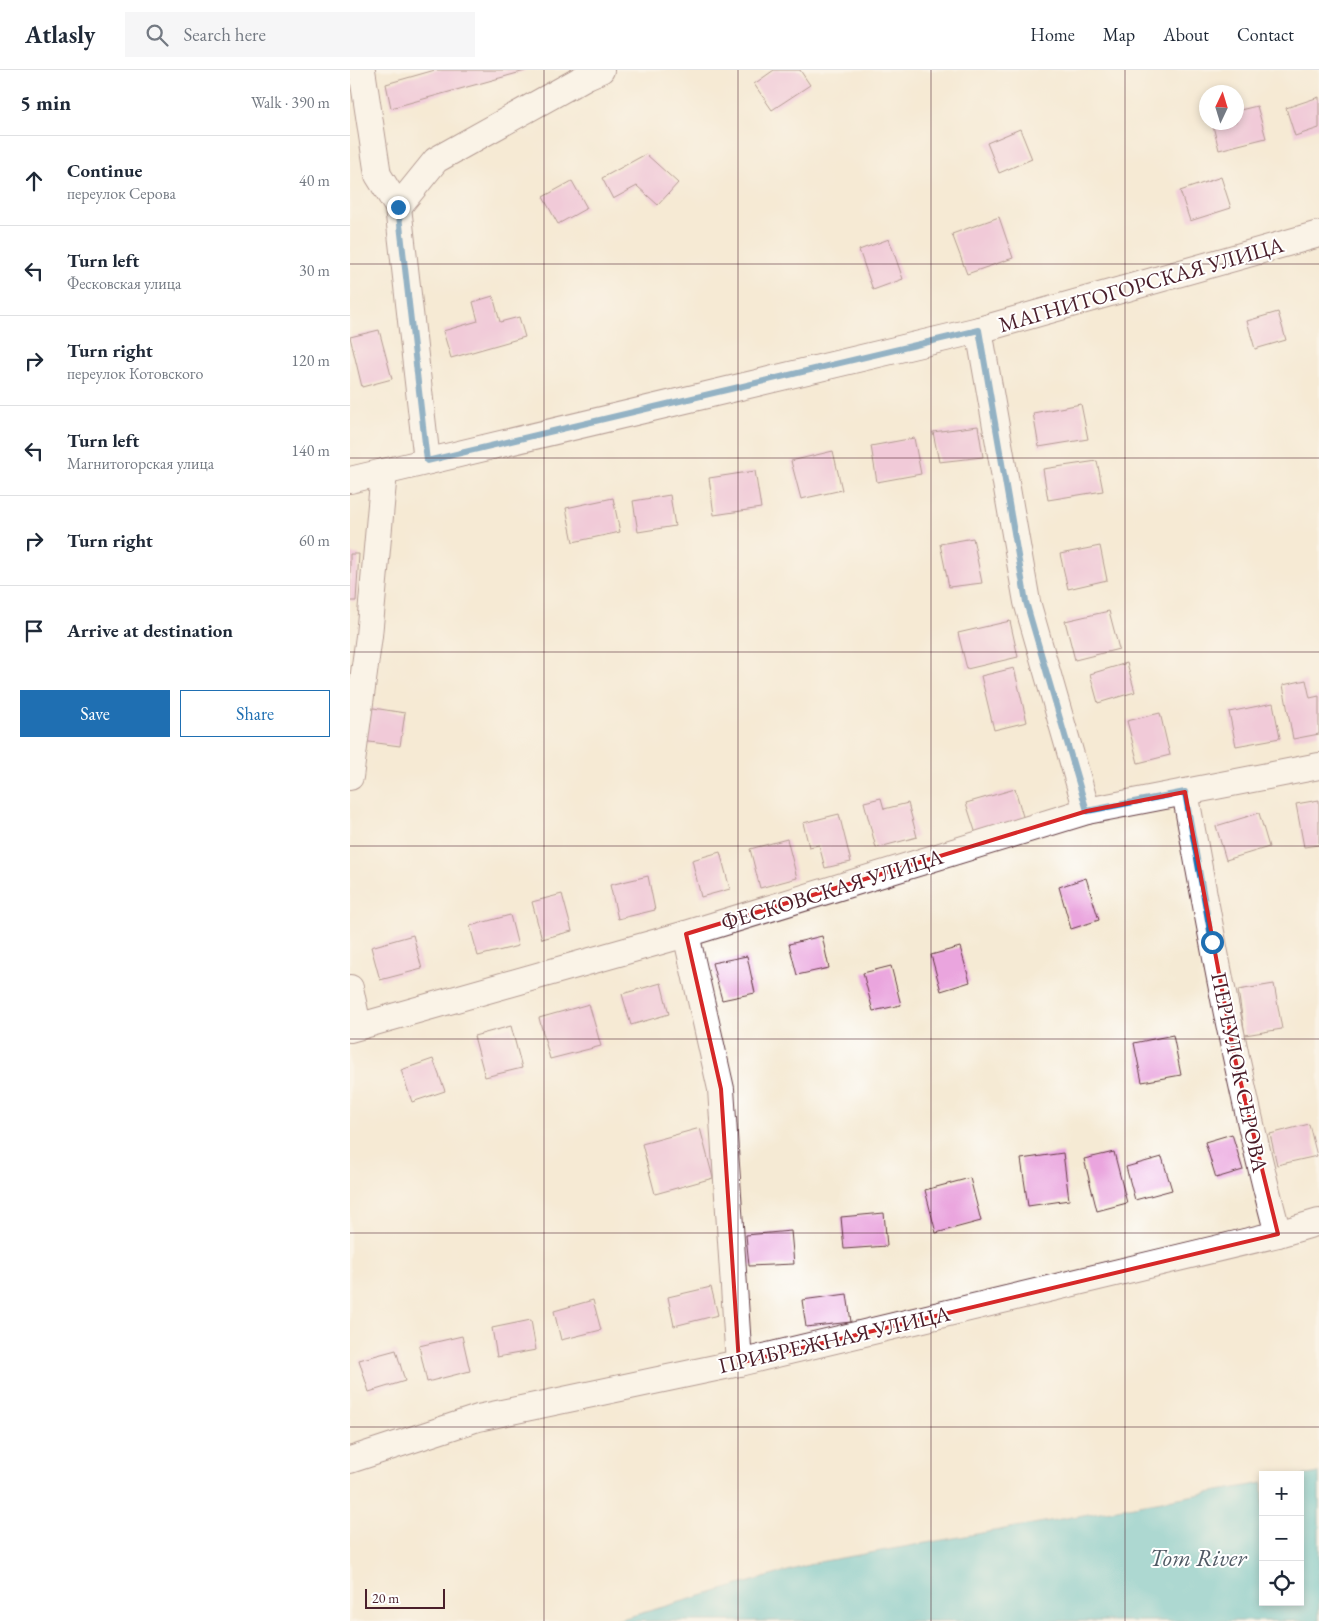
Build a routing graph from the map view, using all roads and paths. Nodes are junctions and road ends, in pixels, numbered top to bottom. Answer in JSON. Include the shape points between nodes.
{"nodes":[{"id":1,"x":362,"y":70,"type":"edge"},
{"id":2,"x":602,"y":70,"type":"edge"},
{"id":3,"x":398,"y":207,"type":"junction"},
{"id":4,"x":1319,"y":234,"type":"edge"},
{"id":5,"x":979,"y":330,"type":"junction"},
{"id":6,"x":427,"y":461,"type":"junction"},
{"id":7,"x":384,"y":472,"type":"junction"},
{"id":8,"x":350,"y":480,"type":"edge"},
{"id":9,"x":1319,"y":766,"type":"edge"},
{"id":10,"x":350,"y":777,"type":"edge"},
{"id":11,"x":1185,"y":792,"type":"junction"},
{"id":12,"x":1087,"y":811,"type":"junction"},
{"id":13,"x":686,"y":934,"type":"junction"},
{"id":14,"x":350,"y":988,"type":"edge"},
{"id":15,"x":354,"y":1028,"type":"edge"},
{"id":16,"x":1319,"y":1222,"type":"edge"},
{"id":17,"x":1278,"y":1234,"type":"junction"},
{"id":18,"x":739,"y":1362,"type":"junction"},
{"id":19,"x":350,"y":1460,"type":"edge"}],
"edges":[{"from":1,"to":3,"type":"street","via":[[378,175]]},
{"from":2,"to":3,"type":"street","via":[[436,160]]},
{"from":3,"to":6,"type":"street"},
{"from":4,"to":5,"type":"street","name":"МАГНИТОГОРСКАЯ УЛИЦА"},
{"from":5,"to":6,"type":"street","name":"МАГНИТОГОРСКАЯ УЛИЦА"},
{"from":5,"to":12,"type":"street","via":[[1026,602]]},
{"from":6,"to":7,"type":"street","name":"МАГНИТОГОРСКАЯ УЛИЦА"},
{"from":7,"to":8,"type":"street","name":"МАГНИТОГОРСКАЯ УЛИЦА"},
{"from":7,"to":10,"type":"street","via":[[370,636]]},
{"from":9,"to":11,"type":"street","name":"ФЕСКОВСКАЯ УЛИЦА"},
{"from":11,"to":12,"type":"street","name":"ФЕСКОВСКАЯ УЛИЦА"},
{"from":11,"to":17,"type":"street","name":"ПЕРЕУЛОК СЕРОВА","via":[[1235,1058]]},
{"from":12,"to":13,"type":"street","name":"ФЕСКОВСКАЯ УЛИЦА"},
{"from":13,"to":15,"type":"street","name":"ФЕСКОВСКАЯ УЛИЦА"},
{"from":13,"to":18,"type":"street","via":[[721,1089]]},
{"from":14,"to":15,"type":"street"},
{"from":16,"to":17,"type":"street","name":"ПРИБРЕЖНАЯ УЛИЦА"},
{"from":17,"to":18,"type":"street","name":"ПРИБРЕЖНАЯ УЛИЦА"},
{"from":18,"to":19,"type":"street","name":"ПРИБРЕЖНАЯ УЛИЦА","via":[[478,1418]]}]}
